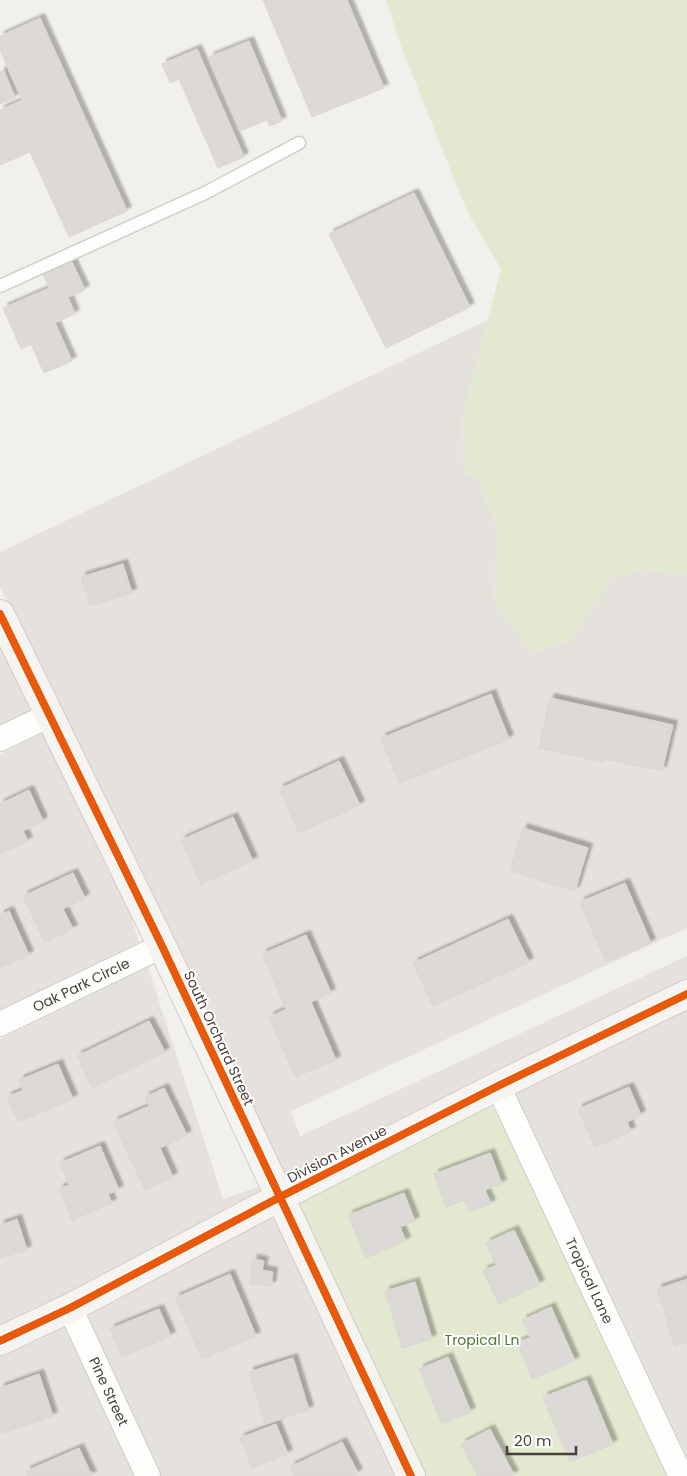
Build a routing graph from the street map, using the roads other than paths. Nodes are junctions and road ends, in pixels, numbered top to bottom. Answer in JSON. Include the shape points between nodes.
{"nodes":[{"id":1,"x":299,"y":143,"type":"dead end"},
{"id":2,"x":0,"y":286,"type":"edge"},
{"id":3,"x":0,"y":614,"type":"edge"},
{"id":4,"x":50,"y":715,"type":"junction"},
{"id":5,"x":0,"y":739,"type":"edge"},
{"id":6,"x":162,"y":946,"type":"junction"},
{"id":7,"x":687,"y":994,"type":"edge"},
{"id":8,"x":0,"y":1024,"type":"edge"},
{"id":9,"x":498,"y":1086,"type":"junction"},
{"id":10,"x":280,"y":1197,"type":"junction"},
{"id":11,"x":70,"y":1308,"type":"junction"},
{"id":12,"x":0,"y":1342,"type":"edge"},
{"id":13,"x":148,"y":1476,"type":"edge"},
{"id":14,"x":411,"y":1476,"type":"edge"},
{"id":15,"x":681,"y":1476,"type":"edge"}],
"edges":[{"from":1,"to":2,"type":"lane","via":[[205,193]]},
{"from":3,"to":4,"type":"street","name":"South Orchard Street"},
{"from":4,"to":5,"type":"street"},
{"from":4,"to":6,"type":"street","name":"South Orchard Street"},
{"from":6,"to":8,"type":"street","name":"Oak Park Circle"},
{"from":6,"to":10,"type":"street","name":"South Orchard Street"},
{"from":7,"to":9,"type":"street","name":"Division Avenue"},
{"from":9,"to":10,"type":"street","name":"Division Avenue"},
{"from":9,"to":15,"type":"street","name":"Tropical Lane"},
{"from":10,"to":11,"type":"street","name":"Division Avenue"},
{"from":10,"to":14,"type":"street","name":"South Orchard Street"},
{"from":11,"to":12,"type":"street","name":"Division Avenue"},
{"from":11,"to":13,"type":"street","name":"Pine Street"}]}
